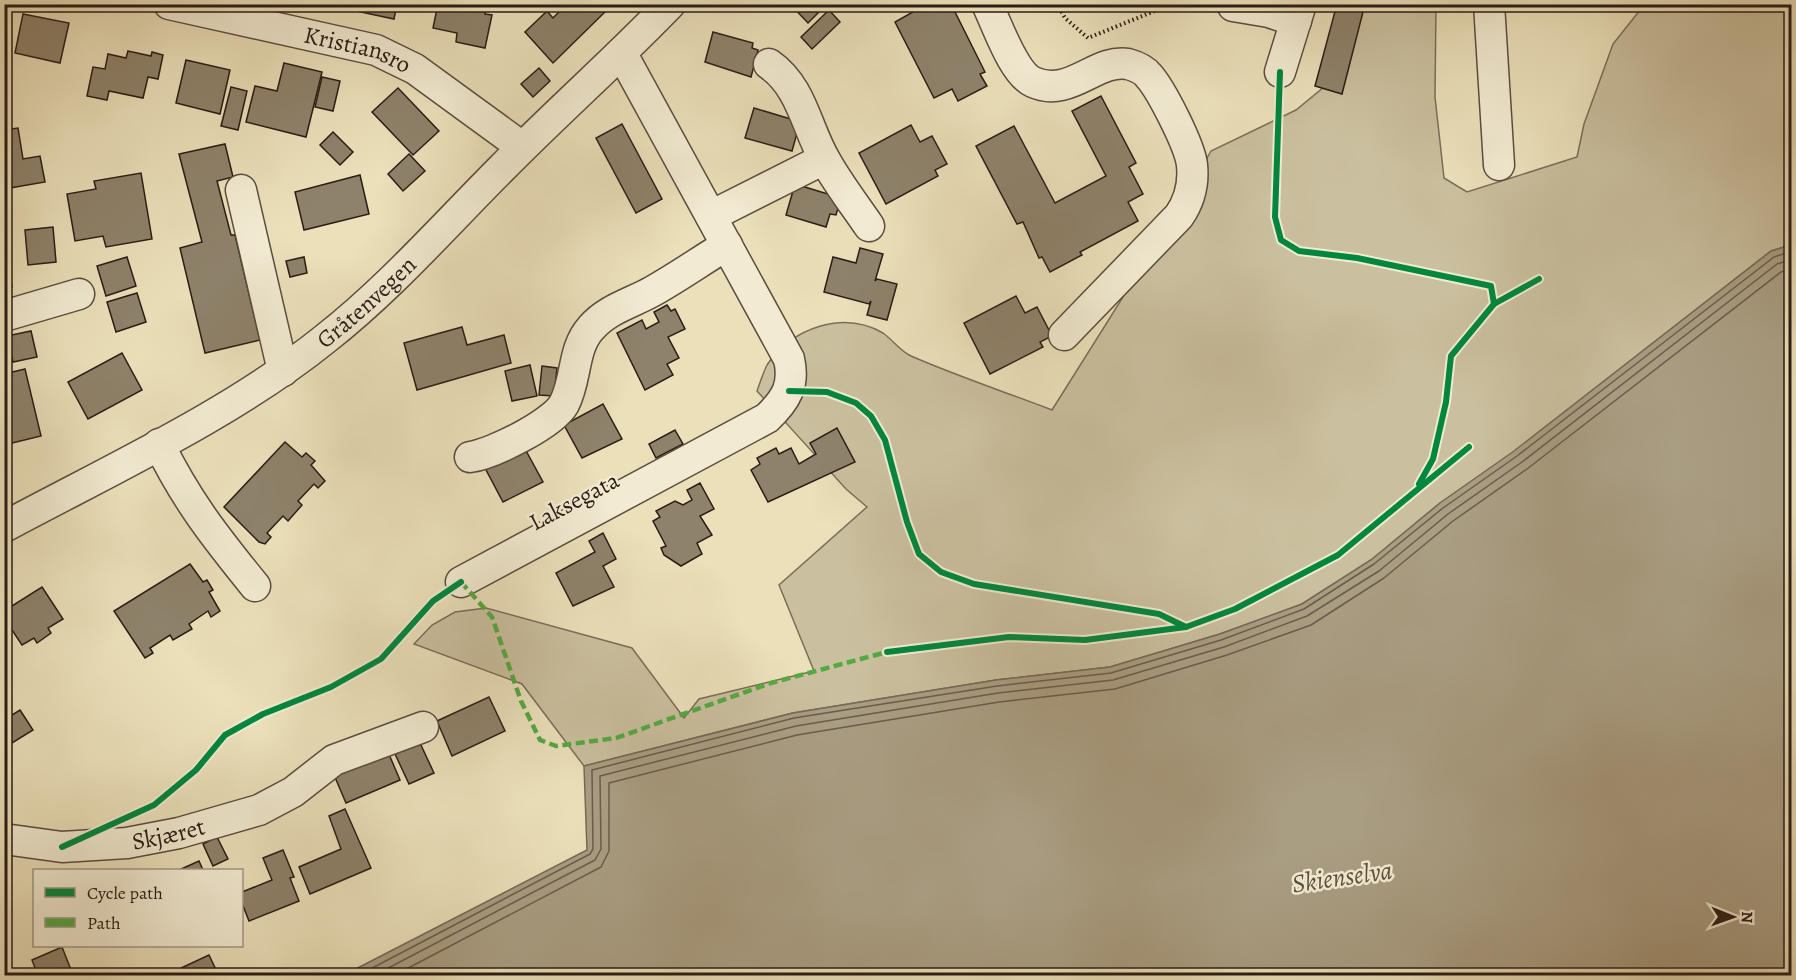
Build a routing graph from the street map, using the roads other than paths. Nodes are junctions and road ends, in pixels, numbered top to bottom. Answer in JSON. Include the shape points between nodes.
{"nodes":[{"id":1,"x":169,"y":4,"type":"edge"},
{"id":2,"x":670,"y":4,"type":"edge"},
{"id":3,"x":987,"y":4,"type":"edge"},
{"id":4,"x":1489,"y":4,"type":"edge"},
{"id":5,"x":1233,"y":6,"type":"dead end"},
{"id":6,"x":1298,"y":13,"type":"edge"},
{"id":7,"x":622,"y":54,"type":"junction"},
{"id":8,"x":769,"y":64,"type":"dead end"},
{"id":9,"x":1280,"y":72,"type":"dead end"},
{"id":10,"x":522,"y":147,"type":"junction"},
{"id":11,"x":824,"y":159,"type":"junction"},
{"id":12,"x":1499,"y":165,"type":"dead end"},
{"id":13,"x":241,"y":190,"type":"dead end"},
{"id":14,"x":711,"y":216,"type":"junction"},
{"id":15,"x":869,"y":226,"type":"dead end"},
{"id":16,"x":727,"y":245,"type":"junction"},
{"id":17,"x":79,"y":294,"type":"dead end"},
{"id":18,"x":4,"y":316,"type":"edge"},
{"id":19,"x":1064,"y":335,"type":"dead end"},
{"id":20,"x":282,"y":371,"type":"junction"},
{"id":21,"x":159,"y":444,"type":"junction"},
{"id":22,"x":470,"y":457,"type":"dead end"},
{"id":23,"x":4,"y":527,"type":"edge"},
{"id":24,"x":461,"y":582,"type":"dead end"},
{"id":25,"x":255,"y":586,"type":"dead end"},
{"id":26,"x":423,"y":727,"type":"dead end"},
{"id":27,"x":4,"y":839,"type":"edge"}],
"edges":[{"from":1,"to":10,"type":"street","name":"Kristiansro","via":[[376,50],[415,69]]},
{"from":2,"to":7,"type":"street","name":"Gråtenvegen"},
{"from":3,"to":19,"type":"street","via":[[1022,73],[1032,81],[1069,84],[1117,64],[1130,64],[1147,73],[1190,155],[1190,197],[1179,216]]},
{"from":4,"to":12,"type":"street"},
{"from":5,"to":6,"type":"street"},
{"from":6,"to":9,"type":"street"},
{"from":7,"to":10,"type":"street","name":"Gråtenvegen"},
{"from":7,"to":14,"type":"street","name":"Laksegata"},
{"from":8,"to":11,"type":"street","via":[[783,74],[804,109]]},
{"from":10,"to":20,"type":"street","name":"Gråtenvegen","via":[[371,299]]},
{"from":11,"to":14,"type":"street"},
{"from":11,"to":15,"type":"street"},
{"from":13,"to":20,"type":"street"},
{"from":14,"to":16,"type":"street","name":"Laksegata"},
{"from":16,"to":22,"type":"street","via":[[653,291],[609,312],[590,328],[577,352],[563,406],[548,421],[501,446]]},
{"from":16,"to":24,"type":"street","name":"Laksegata","via":[[789,359],[793,375],[780,406],[767,418]]},
{"from":17,"to":18,"type":"street"},
{"from":20,"to":21,"type":"street","name":"Gråtenvegen"},
{"from":21,"to":23,"type":"street","name":"Gråtenvegen"},
{"from":21,"to":25,"type":"street","via":[[180,488],[205,525]]},
{"from":26,"to":27,"type":"street","name":"Skjæret","via":[[333,760],[292,792],[259,810],[179,833],[128,843],[62,847]]}]}
